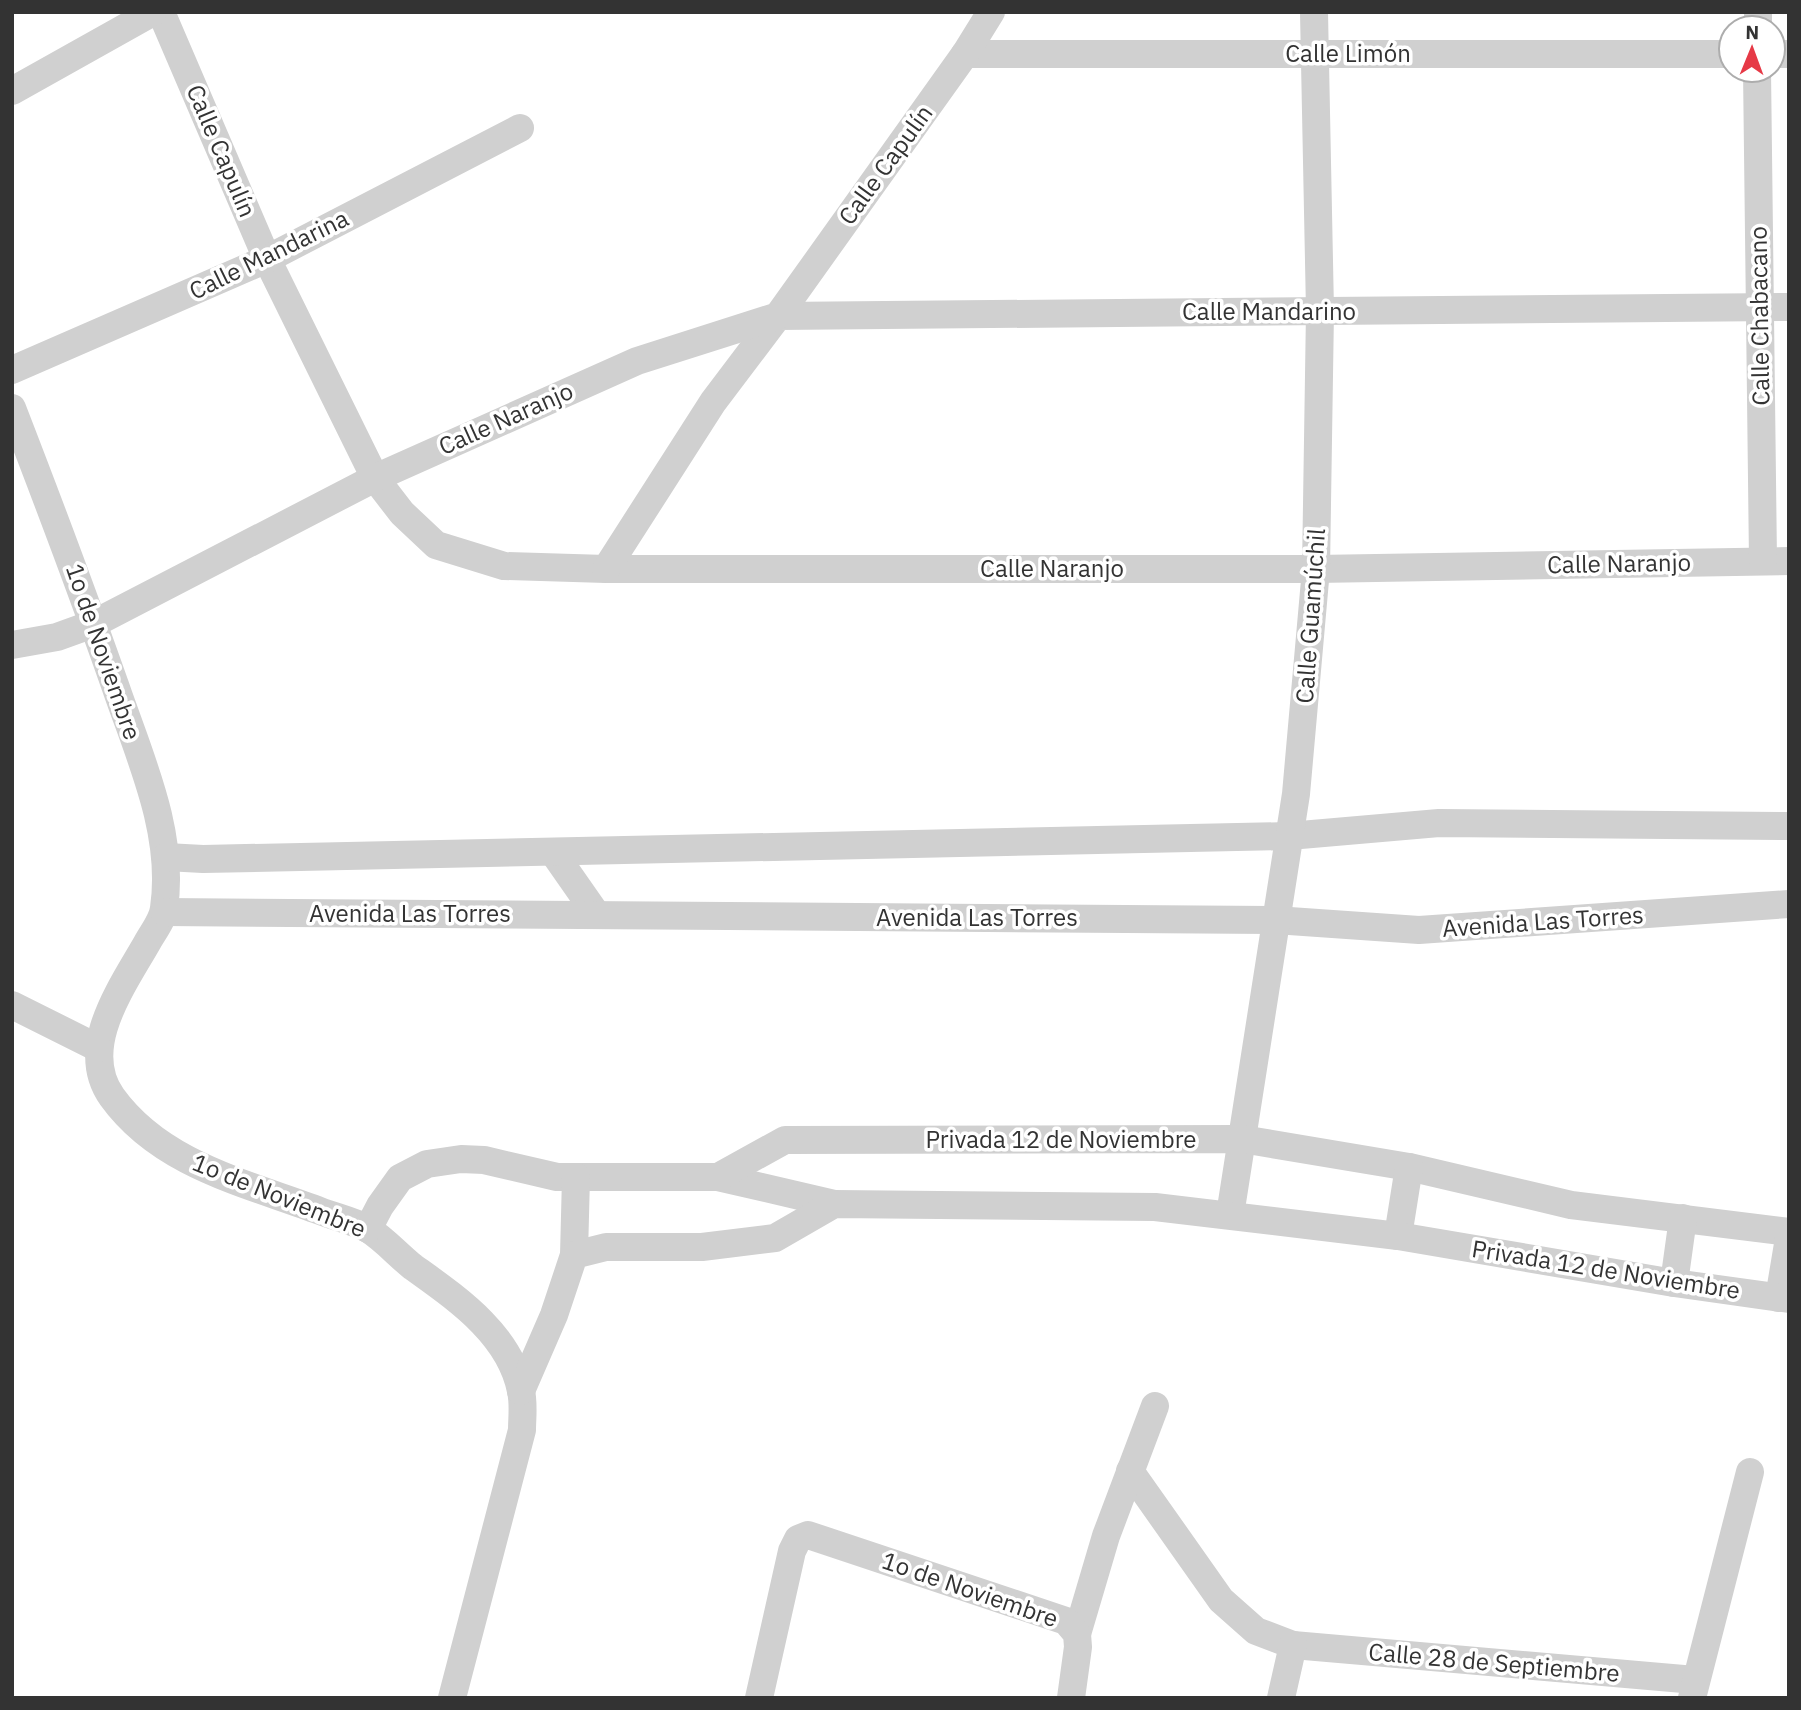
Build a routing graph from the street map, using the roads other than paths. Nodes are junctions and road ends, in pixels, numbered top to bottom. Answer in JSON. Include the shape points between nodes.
{"nodes":[{"id":1,"x":153,"y":12,"type":"edge"},
{"id":2,"x":161,"y":12,"type":"edge"},
{"id":3,"x":991,"y":12,"type":"edge"},
{"id":4,"x":1314,"y":12,"type":"edge"},
{"id":5,"x":965,"y":54,"type":"junction"},
{"id":6,"x":1315,"y":54,"type":"junction"},
{"id":7,"x":1717,"y":54,"type":"edge"},
{"id":8,"x":1757,"y":84,"type":"edge"},
{"id":9,"x":12,"y":91,"type":"edge"},
{"id":10,"x":520,"y":128,"type":"dead end"},
{"id":11,"x":267,"y":259,"type":"junction"},
{"id":12,"x":1789,"y":307,"type":"edge"},
{"id":13,"x":1760,"y":308,"type":"junction"},
{"id":14,"x":1320,"y":311,"type":"junction"},
{"id":15,"x":767,"y":318,"type":"junction"},
{"id":16,"x":12,"y":370,"type":"edge"},
{"id":17,"x":12,"y":408,"type":"edge"},
{"id":18,"x":375,"y":478,"type":"junction"},
{"id":19,"x":1776,"y":561,"type":"edge"},
{"id":20,"x":606,"y":569,"type":"junction"},
{"id":21,"x":1316,"y":569,"type":"junction"},
{"id":22,"x":93,"y":624,"type":"junction"},
{"id":23,"x":12,"y":645,"type":"edge"},
{"id":24,"x":1789,"y":826,"type":"edge"},
{"id":25,"x":1289,"y":836,"type":"junction"},
{"id":26,"x":553,"y":852,"type":"junction"},
{"id":27,"x":166,"y":857,"type":"junction"},
{"id":28,"x":1789,"y":904,"type":"edge"},
{"id":29,"x":164,"y":912,"type":"junction"},
{"id":30,"x":597,"y":915,"type":"junction"},
{"id":31,"x":1275,"y":920,"type":"junction"},
{"id":32,"x":12,"y":1004,"type":"edge"},
{"id":33,"x":98,"y":1048,"type":"junction"},
{"id":34,"x":1242,"y":1139,"type":"junction"},
{"id":35,"x":1409,"y":1167,"type":"junction"},
{"id":36,"x":576,"y":1177,"type":"junction"},
{"id":37,"x":718,"y":1177,"type":"junction"},
{"id":38,"x":834,"y":1204,"type":"junction"},
{"id":39,"x":1230,"y":1215,"type":"junction"},
{"id":40,"x":1683,"y":1218,"type":"junction"},
{"id":41,"x":368,"y":1229,"type":"junction"},
{"id":42,"x":1789,"y":1232,"type":"edge"},
{"id":43,"x":1398,"y":1236,"type":"junction"},
{"id":44,"x":1789,"y":1238,"type":"edge"},
{"id":45,"x":574,"y":1255,"type":"junction"},
{"id":46,"x":1674,"y":1283,"type":"junction"},
{"id":47,"x":1784,"y":1298,"type":"edge"},
{"id":48,"x":521,"y":1391,"type":"junction"},
{"id":49,"x":1155,"y":1406,"type":"dead end"},
{"id":50,"x":1130,"y":1471,"type":"junction"},
{"id":51,"x":1750,"y":1472,"type":"dead end"},
{"id":52,"x":1077,"y":1634,"type":"junction"},
{"id":53,"x":1293,"y":1645,"type":"junction"},
{"id":54,"x":1693,"y":1689,"type":"edge"},
{"id":55,"x":452,"y":1698,"type":"edge"},
{"id":56,"x":759,"y":1698,"type":"edge"},
{"id":57,"x":1071,"y":1698,"type":"edge"},
{"id":58,"x":1280,"y":1698,"type":"edge"}],
"edges":[{"from":1,"to":9,"type":"street"},
{"from":2,"to":11,"type":"street","name":"Calle Capulín"},
{"from":3,"to":5,"type":"street","name":"Calle Capulín"},
{"from":4,"to":6,"type":"street","name":"Calle Guamúchil"},
{"from":5,"to":6,"type":"street","name":"Calle Limón"},
{"from":5,"to":15,"type":"street","name":"Calle Capulín"},
{"from":6,"to":7,"type":"street","name":"Calle Limón"},
{"from":6,"to":14,"type":"street","name":"Calle Guamúchil"},
{"from":8,"to":13,"type":"street","name":"Calle Chabacano"},
{"from":10,"to":11,"type":"street","name":"Calle Mandarina"},
{"from":11,"to":16,"type":"street","name":"Calle Mandarina"},
{"from":11,"to":18,"type":"street","name":"Calle Capulín"},
{"from":12,"to":13,"type":"street","name":"Calle Mandarino"},
{"from":13,"to":14,"type":"street","name":"Calle Mandarino"},
{"from":13,"to":19,"type":"street","name":"Calle Chabacano"},
{"from":14,"to":15,"type":"street","name":"Calle Mandarino"},
{"from":14,"to":21,"type":"street","name":"Calle Guamúchil"},
{"from":15,"to":18,"type":"street","name":"Calle Naranjo","via":[[637,360]]},
{"from":15,"to":20,"type":"street","name":"Calle Capulín"},
{"from":17,"to":22,"type":"street","name":"1o de Noviembre"},
{"from":18,"to":20,"type":"street","name":"Calle Naranjo","via":[[402,513],[436,545],[504,566]]},
{"from":18,"to":22,"type":"street","name":"Calle Naranjo"},
{"from":19,"to":21,"type":"street","name":"Calle Naranjo"},
{"from":20,"to":21,"type":"street","name":"Calle Naranjo"},
{"from":21,"to":25,"type":"street","name":"Calle Guamúchil"},
{"from":22,"to":23,"type":"street","name":"Calle Naranjo","via":[[57,637]]},
{"from":22,"to":27,"type":"street","name":"1o de Noviembre","via":[[150,788]]},
{"from":24,"to":25,"type":"street","via":[[1439,823]]},
{"from":25,"to":26,"type":"street"},
{"from":25,"to":31,"type":"street","name":"Calle Guamúchil"},
{"from":26,"to":27,"type":"street"},
{"from":26,"to":30,"type":"street"},
{"from":27,"to":29,"type":"street","name":"1o de Noviembre"},
{"from":28,"to":31,"type":"street","name":"Avenida Las Torres","via":[[1419,930]]},
{"from":29,"to":30,"type":"street","name":"Avenida Las Torres"},
{"from":29,"to":33,"type":"street","name":"1o de Noviembre","via":[[115,999]]},
{"from":30,"to":31,"type":"street","name":"Avenida Las Torres"},
{"from":31,"to":34,"type":"street","name":"Calle Guamúchil"},
{"from":32,"to":33,"type":"street"},
{"from":33,"to":41,"type":"street","name":"1o de Noviembre","via":[[99,1071],[110,1094],[130,1119],[159,1143],[202,1168]]},
{"from":34,"to":35,"type":"street","name":"Privada 12 de Noviembre"},
{"from":34,"to":37,"type":"street","name":"Privada 12 de Noviembre","via":[[785,1140]]},
{"from":34,"to":39,"type":"street","name":"Calle Guamúchil"},
{"from":35,"to":40,"type":"street","name":"Privada 12 de Noviembre","via":[[1571,1205]]},
{"from":35,"to":43,"type":"street"},
{"from":36,"to":37,"type":"street","name":"Privada 12 de Noviembre"},
{"from":36,"to":41,"type":"street","name":"Privada 12 de Noviembre","via":[[556,1177],[484,1160],[428,1164],[400,1178]]},
{"from":36,"to":45,"type":"street"},
{"from":37,"to":38,"type":"street","name":"Privada 12 de Noviembre"},
{"from":38,"to":39,"type":"street","name":"Privada 12 de Noviembre","via":[[1155,1208]]},
{"from":38,"to":45,"type":"street","via":[[775,1238],[702,1247],[606,1247]]},
{"from":39,"to":43,"type":"street","name":"Privada 12 de Noviembre"},
{"from":40,"to":42,"type":"street","name":"Privada 12 de Noviembre"},
{"from":40,"to":46,"type":"street"},
{"from":41,"to":48,"type":"street","name":"1o de Noviembre","via":[[483,1321],[509,1360]]},
{"from":43,"to":46,"type":"street","name":"Privada 12 de Noviembre"},
{"from":44,"to":47,"type":"street"},
{"from":45,"to":48,"type":"street"},
{"from":46,"to":47,"type":"street","name":"Privada 12 de Noviembre"},
{"from":48,"to":55,"type":"street","name":"1o de Noviembre","via":[[522,1430]]},
{"from":49,"to":50,"type":"street"},
{"from":50,"to":52,"type":"street"},
{"from":50,"to":53,"type":"street","name":"Calle 28 de Septiembre","via":[[1221,1600],[1256,1631]]},
{"from":51,"to":54,"type":"street"},
{"from":52,"to":56,"type":"street","name":"1o de Noviembre","via":[[1066,1621],[808,1535],[798,1539],[792,1551]]},
{"from":52,"to":57,"type":"street","name":"1o de Noviembre"},
{"from":53,"to":54,"type":"street","name":"Calle 28 de Septiembre"},
{"from":53,"to":58,"type":"street"}]}
